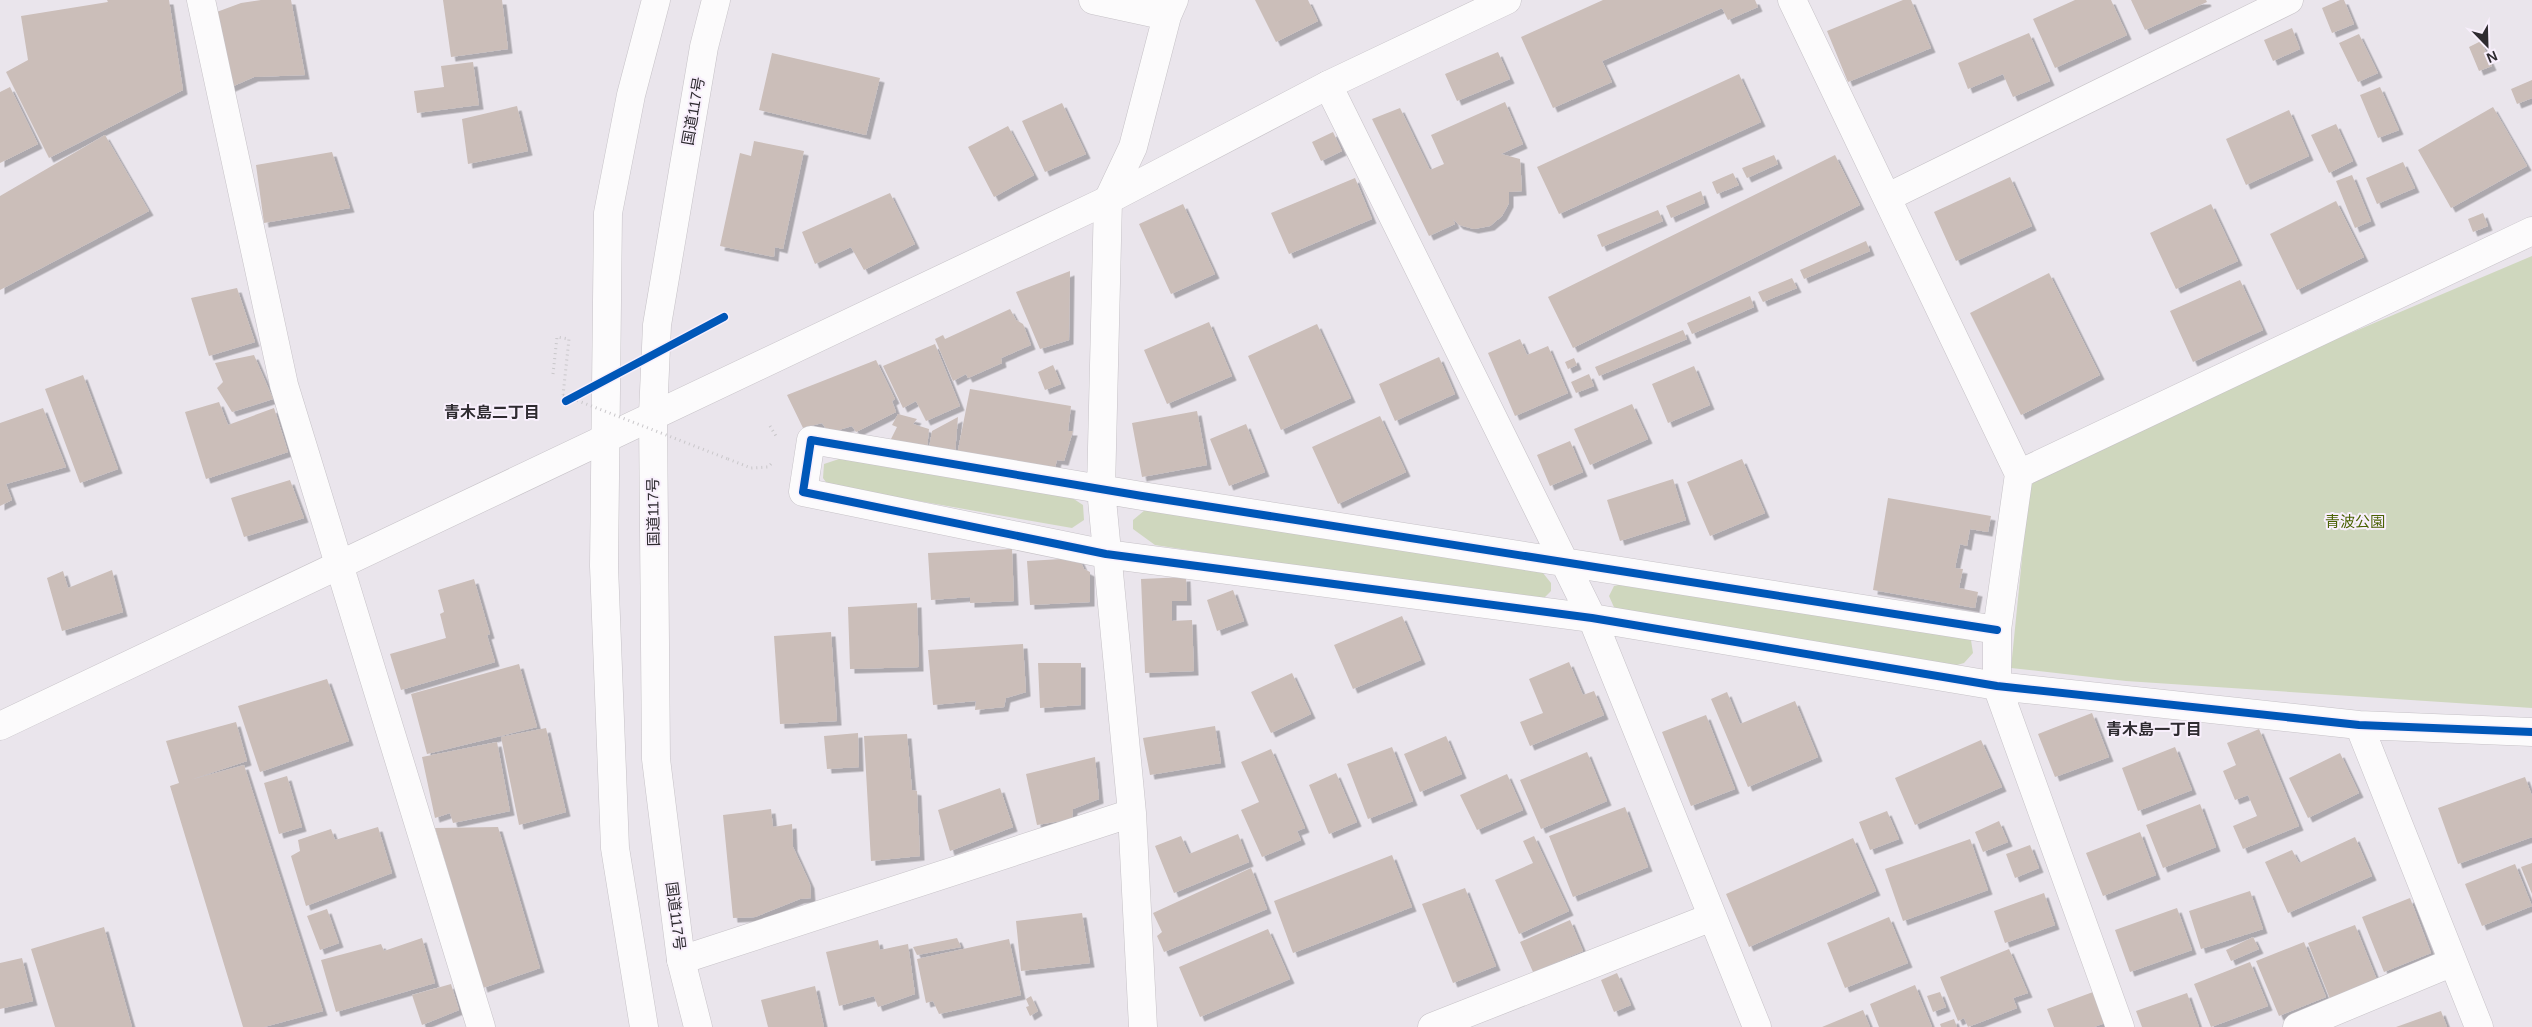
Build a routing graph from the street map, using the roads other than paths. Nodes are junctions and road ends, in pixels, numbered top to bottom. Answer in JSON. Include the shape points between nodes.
{"nodes":[{"id":1,"x":201,"y":0,"type":"edge"},
{"id":2,"x":656,"y":0,"type":"edge"},
{"id":3,"x":716,"y":0,"type":"edge"},
{"id":4,"x":1092,"y":0,"type":"edge"},
{"id":5,"x":1507,"y":0,"type":"edge"},
{"id":6,"x":1792,"y":0,"type":"edge"},
{"id":7,"x":2289,"y":0,"type":"edge"},
{"id":8,"x":1171,"y":8,"type":"edge"},
{"id":9,"x":1328,"y":85,"type":"junction"},
{"id":10,"x":1888,"y":197,"type":"junction"},
{"id":11,"x":1108,"y":200,"type":"junction"},
{"id":12,"x":2532,"y":231,"type":"edge"},
{"id":13,"x":653,"y":414,"type":"junction"},
{"id":14,"x":606,"y":437,"type":"junction"},
{"id":15,"x":2020,"y":474,"type":"junction"},
{"id":16,"x":1101,"y":489,"type":"junction"},
{"id":17,"x":1106,"y":554,"type":"junction"},
{"id":18,"x":1564,"y":561,"type":"junction"},
{"id":19,"x":340,"y":564,"type":"junction"},
{"id":20,"x":1592,"y":618,"type":"junction"},
{"id":21,"x":1997,"y":630,"type":"junction"},
{"id":22,"x":1997,"y":686,"type":"junction"},
{"id":23,"x":2359,"y":725,"type":"junction"},
{"id":24,"x":0,"y":726,"type":"edge"},
{"id":25,"x":2532,"y":732,"type":"edge"},
{"id":26,"x":1132,"y":813,"type":"junction"},
{"id":27,"x":1712,"y":917,"type":"junction"},
{"id":28,"x":682,"y":960,"type":"junction"},
{"id":29,"x":2453,"y":962,"type":"junction"},
{"id":30,"x":480,"y":1027,"type":"edge"},
{"id":31,"x":644,"y":1027,"type":"edge"},
{"id":32,"x":698,"y":1027,"type":"edge"},
{"id":33,"x":1143,"y":1027,"type":"edge"},
{"id":34,"x":1432,"y":1027,"type":"edge"},
{"id":35,"x":1757,"y":1027,"type":"edge"},
{"id":36,"x":2120,"y":1027,"type":"edge"},
{"id":37,"x":2297,"y":1027,"type":"edge"},
{"id":38,"x":2479,"y":1027,"type":"edge"}],
"edges":[{"from":1,"to":19,"type":"main road","via":[[284,385]]},
{"from":2,"to":14,"type":"main road","via":[[631,95],[608,213]]},
{"from":3,"to":13,"type":"main road","name":"国道117号","via":[[699,75],[657,325]]},
{"from":4,"to":8,"type":"main road"},
{"from":5,"to":9,"type":"main road"},
{"from":6,"to":10,"type":"main road"},
{"from":7,"to":10,"type":"main road"},
{"from":8,"to":11,"type":"main road","via":[[1132,147]]},
{"from":9,"to":11,"type":"main road"},
{"from":9,"to":18,"type":"main road"},
{"from":10,"to":15,"type":"main road"},
{"from":11,"to":13,"type":"main road"},
{"from":11,"to":16,"type":"main road"},
{"from":12,"to":15,"type":"main road"},
{"from":13,"to":14,"type":"main road"},
{"from":13,"to":28,"type":"main road","name":"国道117号","via":[[656,759]]},
{"from":14,"to":19,"type":"main road"},
{"from":14,"to":31,"type":"main road","via":[[604,566],[615,848]]},
{"from":15,"to":21,"type":"main road"},
{"from":16,"to":17,"type":"main road"},
{"from":16,"to":17,"type":"main road","via":[[810,440],[803,492]]},
{"from":16,"to":18,"type":"main road"},
{"from":17,"to":20,"type":"main road"},
{"from":17,"to":26,"type":"main road"},
{"from":18,"to":20,"type":"main road"},
{"from":18,"to":21,"type":"main road"},
{"from":19,"to":24,"type":"main road"},
{"from":19,"to":30,"type":"main road"},
{"from":20,"to":22,"type":"main road"},
{"from":20,"to":27,"type":"main road"},
{"from":21,"to":22,"type":"main road"},
{"from":22,"to":23,"type":"main road"},
{"from":22,"to":36,"type":"main road"},
{"from":23,"to":25,"type":"main road"},
{"from":23,"to":29,"type":"main road"},
{"from":26,"to":28,"type":"main road"},
{"from":26,"to":33,"type":"main road"},
{"from":27,"to":34,"type":"main road"},
{"from":27,"to":35,"type":"main road"},
{"from":28,"to":32,"type":"main road","name":"国道117号"},
{"from":29,"to":37,"type":"main road"},
{"from":29,"to":38,"type":"main road"}]}
